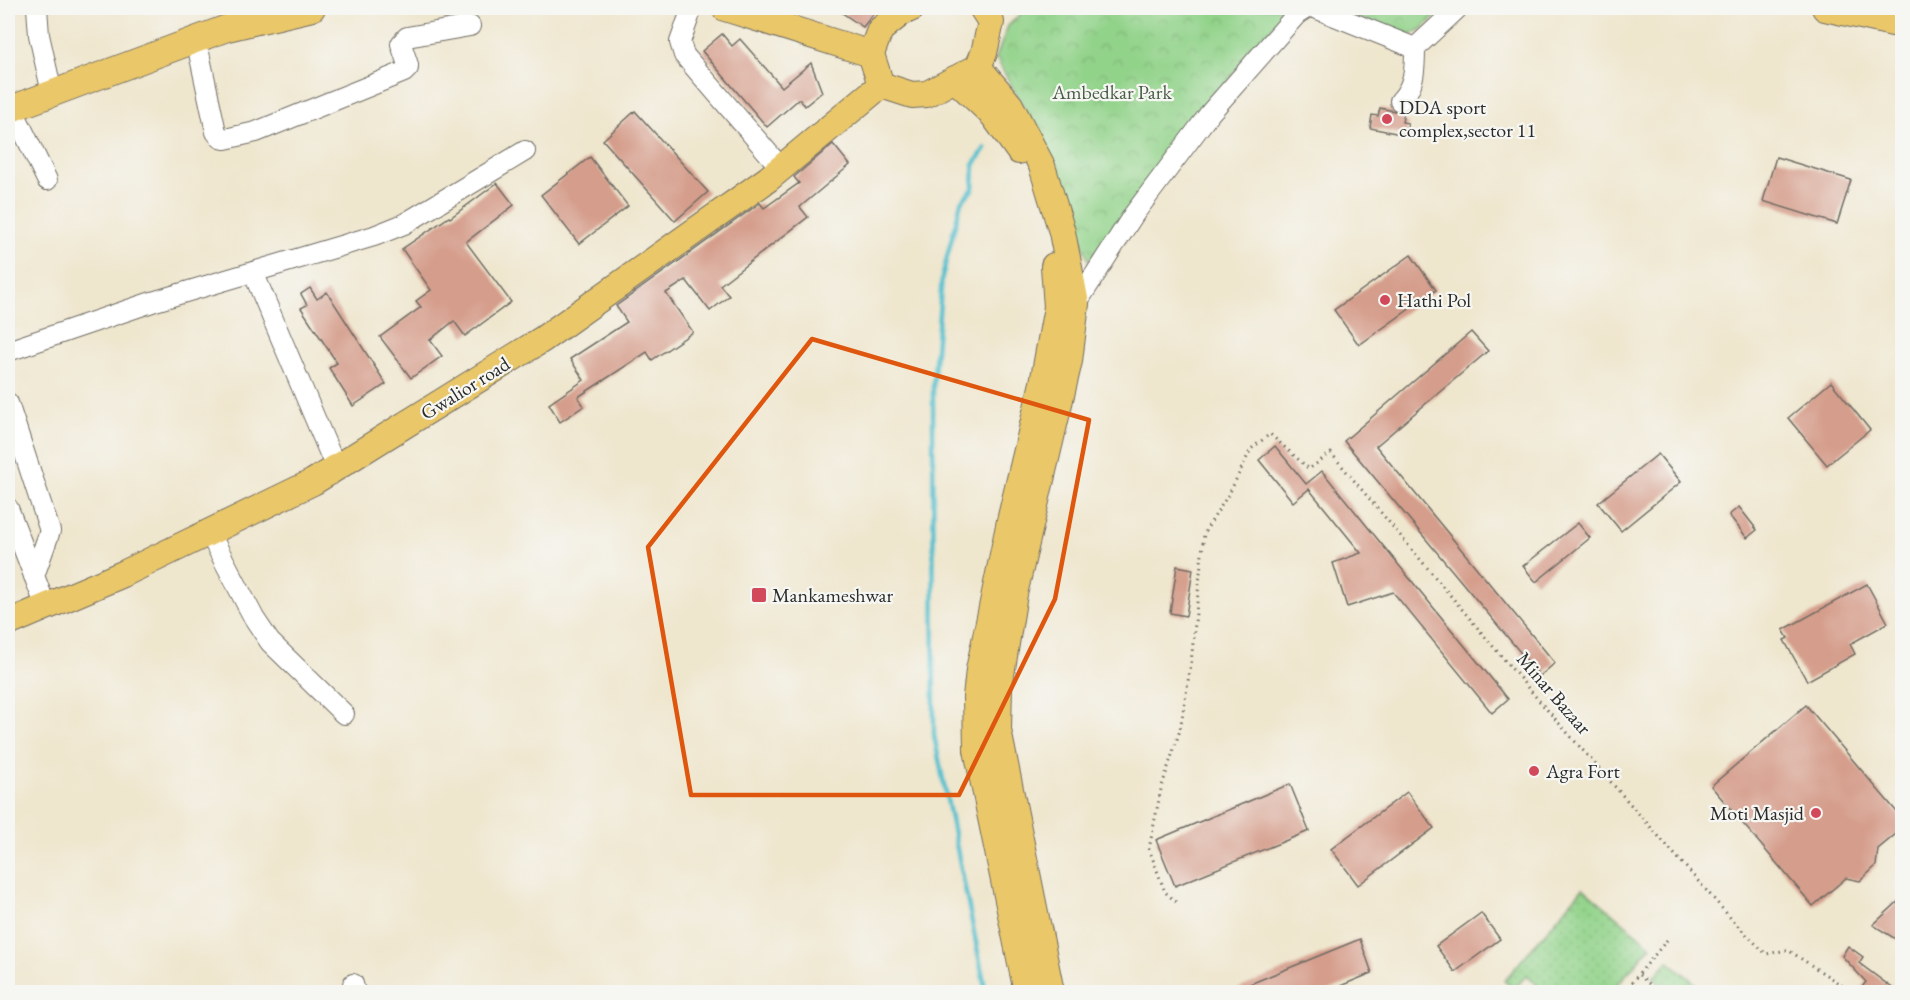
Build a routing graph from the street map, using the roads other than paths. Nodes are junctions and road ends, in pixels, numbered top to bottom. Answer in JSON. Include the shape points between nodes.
{"nodes":[{"id":1,"x":37,"y":8,"type":"edge"},
{"id":2,"x":312,"y":8,"type":"edge"},
{"id":3,"x":692,"y":8,"type":"edge"},
{"id":4,"x":725,"y":8,"type":"edge"},
{"id":5,"x":912,"y":8,"type":"edge"},
{"id":6,"x":1307,"y":8,"type":"edge"},
{"id":7,"x":1315,"y":8,"type":"edge"},
{"id":8,"x":1458,"y":8,"type":"edge"},
{"id":9,"x":1825,"y":8,"type":"edge"},
{"id":10,"x":993,"y":12,"type":"edge"},
{"id":11,"x":470,"y":26,"type":"dead end"},
{"id":12,"x":1902,"y":26,"type":"edge"},
{"id":13,"x":196,"y":39,"type":"junction"},
{"id":14,"x":1415,"y":48,"type":"junction"},
{"id":15,"x":871,"y":54,"type":"junction"},
{"id":16,"x":978,"y":67,"type":"junction"},
{"id":17,"x":955,"y":79,"type":"junction"},
{"id":18,"x":881,"y":85,"type":"junction"},
{"id":19,"x":52,"y":93,"type":"junction"},
{"id":20,"x":1400,"y":101,"type":"dead end"},
{"id":21,"x":10,"y":109,"type":"edge"},
{"id":22,"x":525,"y":151,"type":"dead end"},
{"id":23,"x":781,"y":168,"type":"junction"},
{"id":24,"x":47,"y":180,"type":"dead end"},
{"id":25,"x":253,"y":272,"type":"junction"},
{"id":26,"x":1076,"y":304,"type":"junction"},
{"id":27,"x":8,"y":351,"type":"edge"},
{"id":28,"x":8,"y":403,"type":"edge"},
{"id":29,"x":336,"y":468,"type":"junction"},
{"id":30,"x":8,"y":508,"type":"edge"},
{"id":31,"x":209,"y":532,"type":"junction"},
{"id":32,"x":34,"y":576,"type":"junction"},
{"id":33,"x":46,"y":607,"type":"junction"},
{"id":34,"x":8,"y":623,"type":"edge"},
{"id":35,"x":987,"y":710,"type":"junction"},
{"id":36,"x":344,"y":714,"type":"dead end"},
{"id":37,"x":1027,"y":993,"type":"edge"},
{"id":38,"x":1051,"y":993,"type":"edge"}],
"edges":[{"from":1,"to":19,"type":"street"},
{"from":2,"to":13,"type":"main road"},
{"from":3,"to":23,"type":"street","via":[[680,42],[684,56]]},
{"from":4,"to":15,"type":"main road"},
{"from":5,"to":15,"type":"main road","via":[[880,30]]},
{"from":6,"to":26,"type":"street","via":[[1297,14],[1210,113],[1134,214]]},
{"from":7,"to":14,"type":"street"},
{"from":8,"to":14,"type":"street"},
{"from":9,"to":12,"type":"main road"},
{"from":10,"to":16,"type":"main road"},
{"from":11,"to":13,"type":"street","via":[[407,37],[401,44],[408,65],[404,72],[256,132],[225,139],[216,132]]},
{"from":13,"to":19,"type":"main road"},
{"from":14,"to":20,"type":"street","via":[[1412,82]]},
{"from":15,"to":18,"type":"main road"},
{"from":16,"to":17,"type":"main road"},
{"from":16,"to":26,"type":"main road","via":[[1010,105],[1042,166],[1062,232]]},
{"from":17,"to":18,"type":"main road","via":[[927,94]]},
{"from":17,"to":35,"type":"main road","via":[[993,115],[1022,155],[1047,231],[1057,286],[1043,383],[982,658],[976,697]]},
{"from":18,"to":23,"type":"main road","name":"Gwalior road"},
{"from":19,"to":21,"type":"main road"},
{"from":21,"to":24,"type":"street"},
{"from":22,"to":25,"type":"street","via":[[404,224]]},
{"from":23,"to":29,"type":"main road","name":"Gwalior road","via":[[543,339]]},
{"from":25,"to":27,"type":"street"},
{"from":25,"to":29,"type":"street"},
{"from":26,"to":35,"type":"main road","via":[[1070,361],[1014,594],[999,687]]},
{"from":28,"to":32,"type":"street","via":[[50,531]]},
{"from":29,"to":31,"type":"main road","name":"Gwalior road"},
{"from":30,"to":32,"type":"street"},
{"from":31,"to":33,"type":"main road","name":"Gwalior road"},
{"from":31,"to":36,"type":"street","via":[[270,642]]},
{"from":32,"to":33,"type":"street"},
{"from":33,"to":34,"type":"main road","name":"Gwalior road"},
{"from":35,"to":37,"type":"main road","via":[[977,750]]},
{"from":35,"to":38,"type":"main road","via":[[998,730]]}]}
